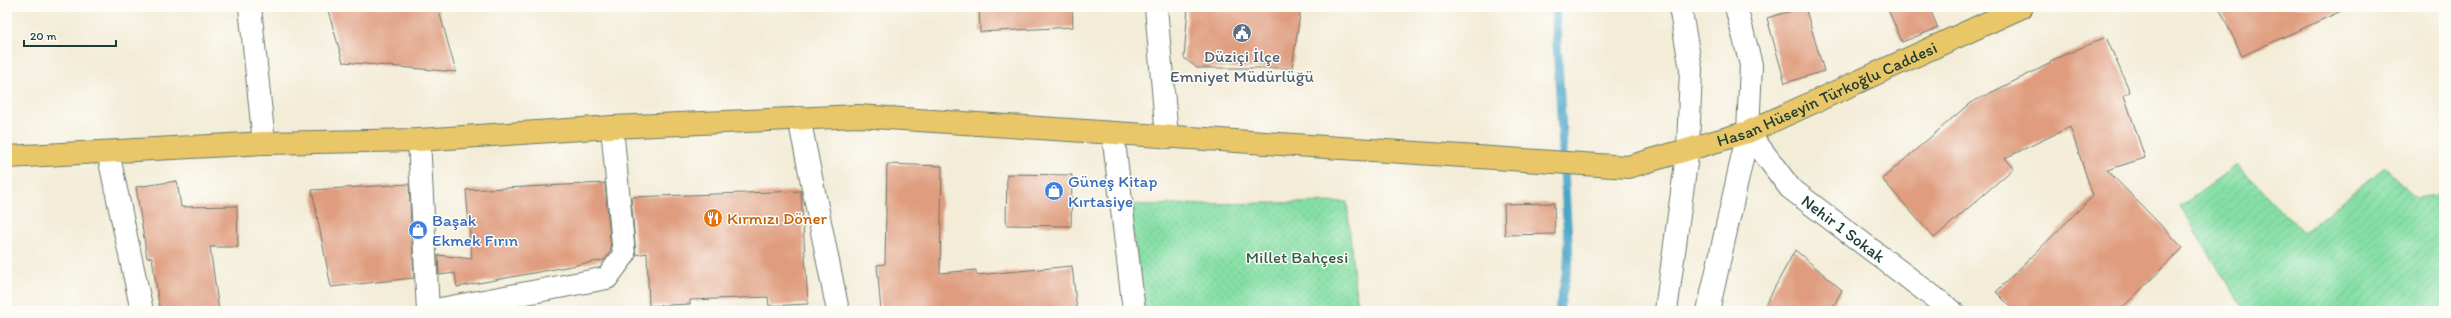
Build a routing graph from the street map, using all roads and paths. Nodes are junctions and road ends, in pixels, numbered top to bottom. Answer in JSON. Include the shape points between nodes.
{"nodes":[{"id":1,"x":250,"y":7,"type":"edge"},
{"id":2,"x":1156,"y":7,"type":"edge"},
{"id":3,"x":1680,"y":7,"type":"edge"},
{"id":4,"x":1736,"y":7,"type":"edge"},
{"id":5,"x":2022,"y":7,"type":"edge"},
{"id":6,"x":799,"y":118,"type":"junction"},
{"id":7,"x":612,"y":127,"type":"junction"},
{"id":8,"x":1748,"y":132,"type":"junction"},
{"id":9,"x":1113,"y":133,"type":"junction"},
{"id":10,"x":1167,"y":137,"type":"junction"},
{"id":11,"x":419,"y":140,"type":"junction"},
{"id":12,"x":264,"y":142,"type":"junction"},
{"id":13,"x":1688,"y":148,"type":"junction"},
{"id":14,"x":108,"y":152,"type":"junction"},
{"id":15,"x":7,"y":157,"type":"edge"},
{"id":16,"x":142,"y":311,"type":"edge"},
{"id":17,"x":429,"y":311,"type":"edge"},
{"id":18,"x":838,"y":311,"type":"edge"},
{"id":19,"x":1134,"y":311,"type":"edge"},
{"id":20,"x":1666,"y":311,"type":"edge"},
{"id":21,"x":1708,"y":311,"type":"edge"},
{"id":22,"x":1952,"y":311,"type":"edge"}],
"edges":[{"from":1,"to":12,"type":"street"},
{"from":2,"to":10,"type":"street"},
{"from":3,"to":13,"type":"street","via":[[1691,69]]},
{"from":4,"to":8,"type":"street","via":[[1751,65]]},
{"from":5,"to":8,"type":"main road","name":"Hasan Hüseyin Türkoğlu Caddesi"},
{"from":6,"to":7,"type":"main road"},
{"from":6,"to":9,"type":"main road","via":[[858,116]]},
{"from":6,"to":18,"type":"street"},
{"from":7,"to":11,"type":"main road"},
{"from":7,"to":17,"type":"street","via":[[624,255],[607,278]]},
{"from":8,"to":13,"type":"main road","name":"Hasan Hüseyin Türkoğlu Caddesi"},
{"from":8,"to":21,"type":"street"},
{"from":8,"to":22,"type":"street","name":"Nehir 1 Sokak","via":[[1790,188]]},
{"from":9,"to":10,"type":"main road"},
{"from":9,"to":19,"type":"street"},
{"from":10,"to":13,"type":"main road","name":"Hasan Hüseyin Türkoğlu Caddesi","via":[[1628,167]]},
{"from":11,"to":12,"type":"main road"},
{"from":11,"to":17,"type":"street"},
{"from":12,"to":14,"type":"main road"},
{"from":13,"to":20,"type":"street"},
{"from":14,"to":15,"type":"main road"},
{"from":14,"to":16,"type":"street"}]}
